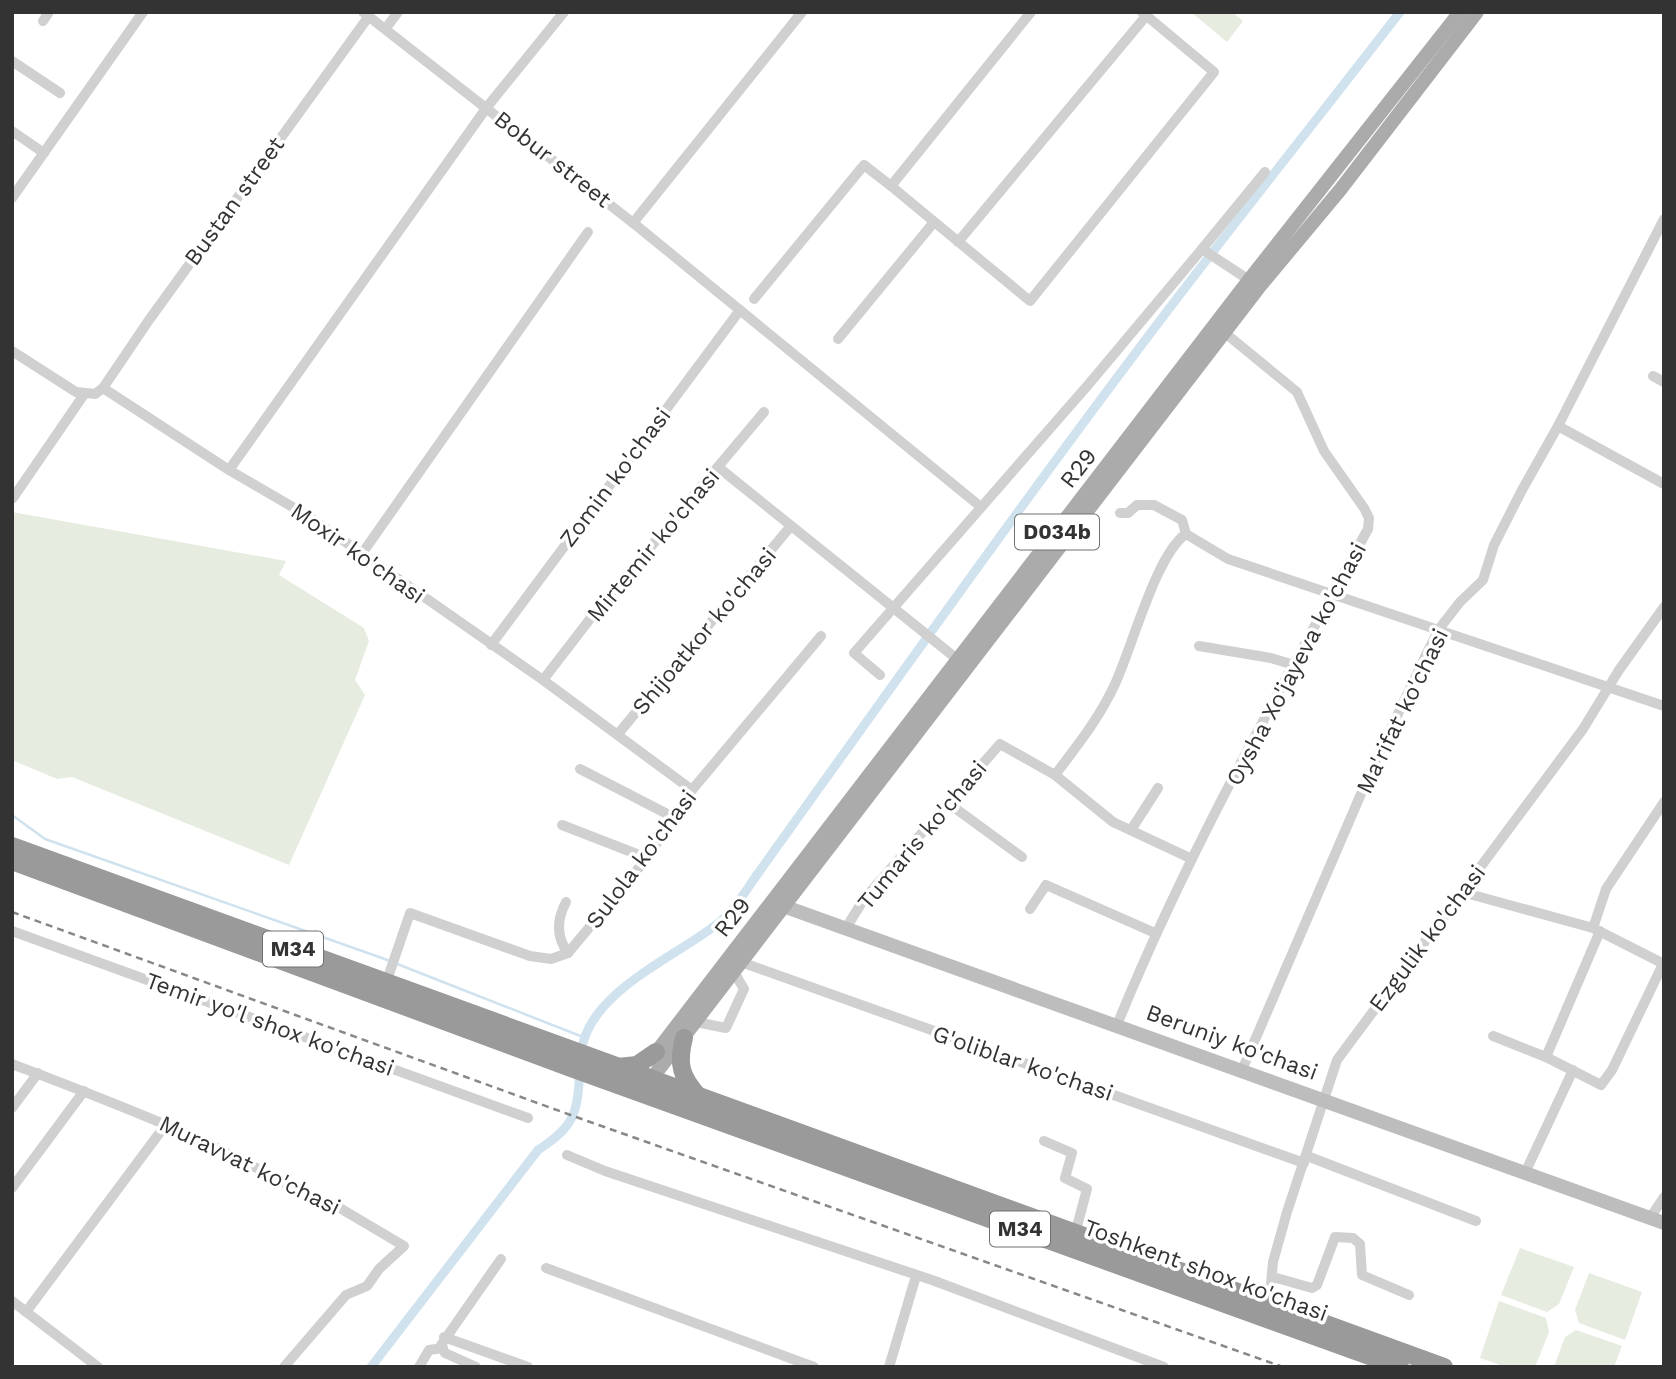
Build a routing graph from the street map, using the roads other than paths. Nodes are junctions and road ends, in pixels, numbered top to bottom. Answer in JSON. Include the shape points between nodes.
{"nodes":[{"id":1,"x":143,"y":12,"type":"edge"},
{"id":2,"x":398,"y":12,"type":"edge"},
{"id":3,"x":564,"y":12,"type":"edge"},
{"id":4,"x":802,"y":12,"type":"edge"},
{"id":5,"x":1031,"y":12,"type":"edge"},
{"id":6,"x":1460,"y":12,"type":"edge"},
{"id":7,"x":1475,"y":13,"type":"edge"},
{"id":8,"x":366,"y":14,"type":"edge"},
{"id":9,"x":1144,"y":14,"type":"edge"},
{"id":10,"x":386,"y":28,"type":"junction"},
{"id":11,"x":12,"y":61,"type":"edge"},
{"id":12,"x":60,"y":93,"type":"dead end"},
{"id":13,"x":487,"y":107,"type":"junction"},
{"id":14,"x":12,"y":131,"type":"edge"},
{"id":15,"x":44,"y":153,"type":"junction"},
{"id":16,"x":1265,"y":172,"type":"dead end"},
{"id":17,"x":891,"y":186,"type":"junction"},
{"id":18,"x":12,"y":198,"type":"edge"},
{"id":19,"x":1664,"y":219,"type":"edge"},
{"id":20,"x":934,"y":222,"type":"junction"},
{"id":21,"x":633,"y":223,"type":"junction"},
{"id":22,"x":588,"y":232,"type":"dead end"},
{"id":23,"x":958,"y":242,"type":"junction"},
{"id":24,"x":1204,"y":250,"type":"junction"},
{"id":25,"x":1249,"y":280,"type":"junction"},
{"id":26,"x":754,"y":299,"type":"dead end"},
{"id":27,"x":740,"y":310,"type":"junction"},
{"id":28,"x":1225,"y":333,"type":"junction"},
{"id":29,"x":838,"y":339,"type":"dead end"},
{"id":30,"x":12,"y":351,"type":"edge"},
{"id":31,"x":1653,"y":376,"type":"dead end"},
{"id":32,"x":1664,"y":382,"type":"edge"},
{"id":33,"x":103,"y":388,"type":"junction"},
{"id":34,"x":85,"y":393,"type":"junction"},
{"id":35,"x":764,"y":412,"type":"dead end"},
{"id":36,"x":1558,"y":426,"type":"junction"},
{"id":37,"x":718,"y":467,"type":"junction"},
{"id":38,"x":229,"y":470,"type":"junction"},
{"id":39,"x":1664,"y":484,"type":"edge"},
{"id":40,"x":13,"y":498,"type":"edge"},
{"id":41,"x":981,"y":508,"type":"junction"},
{"id":42,"x":1120,"y":513,"type":"dead end"},
{"id":43,"x":790,"y":527,"type":"junction"},
{"id":44,"x":1186,"y":534,"type":"junction"},
{"id":45,"x":361,"y":555,"type":"junction"},
{"id":46,"x":1332,"y":594,"type":"junction"},
{"id":47,"x":1664,"y":607,"type":"edge"},
{"id":48,"x":892,"y":609,"type":"junction"},
{"id":49,"x":1439,"y":629,"type":"junction"},
{"id":50,"x":821,"y":636,"type":"dead end"},
{"id":51,"x":491,"y":645,"type":"junction"},
{"id":52,"x":1199,"y":646,"type":"dead end"},
{"id":53,"x":957,"y":659,"type":"junction"},
{"id":54,"x":1294,"y":665,"type":"junction"},
{"id":55,"x":880,"y":675,"type":"dead end"},
{"id":56,"x":543,"y":680,"type":"junction"},
{"id":57,"x":1609,"y":688,"type":"junction"},
{"id":58,"x":1664,"y":706,"type":"edge"},
{"id":59,"x":618,"y":734,"type":"junction"},
{"id":60,"x":580,"y":769,"type":"dead end"},
{"id":61,"x":1055,"y":775,"type":"junction"},
{"id":62,"x":1158,"y":788,"type":"dead end"},
{"id":63,"x":692,"y":790,"type":"junction"},
{"id":64,"x":1664,"y":802,"type":"edge"},
{"id":65,"x":948,"y":803,"type":"junction"},
{"id":66,"x":675,"y":818,"type":"junction"},
{"id":67,"x":562,"y":825,"type":"dead end"},
{"id":68,"x":1131,"y":830,"type":"junction"},
{"id":69,"x":12,"y":845,"type":"edge"},
{"id":70,"x":1022,"y":857,"type":"dead end"},
{"id":71,"x":647,"y":858,"type":"junction"},
{"id":72,"x":1192,"y":859,"type":"junction"},
{"id":73,"x":12,"y":861,"type":"edge"},
{"id":74,"x":1462,"y":892,"type":"junction"},
{"id":75,"x":566,"y":902,"type":"dead end"},
{"id":76,"x":783,"y":906,"type":"junction"},
{"id":77,"x":1030,"y":909,"type":"dead end"},
{"id":78,"x":846,"y":928,"type":"junction"},
{"id":79,"x":1596,"y":929,"type":"junction"},
{"id":80,"x":12,"y":931,"type":"edge"},
{"id":81,"x":1155,"y":933,"type":"junction"},
{"id":82,"x":568,"y":953,"type":"junction"},
{"id":83,"x":1663,"y":964,"type":"edge"},
{"id":84,"x":738,"y":967,"type":"junction"},
{"id":85,"x":388,"y":976,"type":"junction"},
{"id":86,"x":696,"y":1022,"type":"junction"},
{"id":87,"x":1117,"y":1025,"type":"junction"},
{"id":88,"x":1493,"y":1036,"type":"dead end"},
{"id":89,"x":684,"y":1038,"type":"junction"},
{"id":90,"x":656,"y":1052,"type":"junction"},
{"id":91,"x":1546,"y":1057,"type":"junction"},
{"id":92,"x":580,"y":1063,"type":"junction"},
{"id":93,"x":12,"y":1064,"type":"edge"},
{"id":94,"x":614,"y":1066,"type":"junction"},
{"id":95,"x":1242,"y":1070,"type":"junction"},
{"id":96,"x":1573,"y":1070,"type":"junction"},
{"id":97,"x":38,"y":1073,"type":"junction"},
{"id":98,"x":644,"y":1083,"type":"junction"},
{"id":99,"x":84,"y":1091,"type":"junction"},
{"id":100,"x":1323,"y":1098,"type":"junction"},
{"id":101,"x":697,"y":1104,"type":"junction"},
{"id":102,"x":12,"y":1108,"type":"edge"},
{"id":103,"x":528,"y":1118,"type":"dead end"},
{"id":104,"x":167,"y":1123,"type":"junction"},
{"id":105,"x":1044,"y":1141,"type":"dead end"},
{"id":106,"x":567,"y":1154,"type":"dead end"},
{"id":107,"x":1306,"y":1159,"type":"junction"},
{"id":108,"x":1525,"y":1173,"type":"junction"},
{"id":109,"x":12,"y":1188,"type":"edge"},
{"id":110,"x":1664,"y":1197,"type":"edge"},
{"id":111,"x":1657,"y":1220,"type":"edge"},
{"id":112,"x":1476,"y":1221,"type":"dead end"},
{"id":113,"x":1075,"y":1234,"type":"junction"},
{"id":114,"x":501,"y":1259,"type":"dead end"},
{"id":115,"x":546,"y":1268,"type":"dead end"},
{"id":116,"x":916,"y":1276,"type":"junction"},
{"id":117,"x":1273,"y":1277,"type":"junction"},
{"id":118,"x":1409,"y":1295,"type":"dead end"},
{"id":119,"x":12,"y":1301,"type":"edge"},
{"id":120,"x":1269,"y":1306,"type":"junction"},
{"id":121,"x":26,"y":1312,"type":"junction"},
{"id":122,"x":444,"y":1337,"type":"junction"},
{"id":123,"x":443,"y":1348,"type":"junction"},
{"id":124,"x":98,"y":1367,"type":"edge"},
{"id":125,"x":284,"y":1367,"type":"edge"},
{"id":126,"x":419,"y":1367,"type":"edge"},
{"id":127,"x":476,"y":1367,"type":"edge"},
{"id":128,"x":528,"y":1367,"type":"edge"},
{"id":129,"x":814,"y":1367,"type":"edge"},
{"id":130,"x":889,"y":1367,"type":"edge"},
{"id":131,"x":1164,"y":1367,"type":"edge"},
{"id":132,"x":1399,"y":1367,"type":"edge"},
{"id":133,"x":1444,"y":1367,"type":"edge"}],
"edges":[{"from":1,"to":15,"type":"street"},
{"from":2,"to":10,"type":"street"},
{"from":3,"to":13,"type":"street"},
{"from":4,"to":21,"type":"street"},
{"from":5,"to":17,"type":"street"},
{"from":6,"to":25,"type":"main road","name":"R29","number":"D034b"},
{"from":7,"to":28,"type":"main road","name":"R29","number":"D034b","via":[[1344,193],[1260,285]]},
{"from":8,"to":10,"type":"street","name":"Bobur street"},
{"from":8,"to":33,"type":"street","name":"Bustаn street"},
{"from":9,"to":23,"type":"street"},
{"from":9,"to":23,"type":"street","via":[[1214,72],[1030,302]]},
{"from":10,"to":13,"type":"street","name":"Bobur street"},
{"from":11,"to":12,"type":"street"},
{"from":13,"to":21,"type":"street","name":"Bobur street"},
{"from":13,"to":38,"type":"street"},
{"from":14,"to":15,"type":"street"},
{"from":15,"to":18,"type":"street"},
{"from":16,"to":24,"type":"street"},
{"from":17,"to":20,"type":"street"},
{"from":17,"to":26,"type":"street","via":[[864,164]]},
{"from":19,"to":36,"type":"street","name":"Ma'rifat ko'chasi"},
{"from":20,"to":23,"type":"street"},
{"from":20,"to":29,"type":"street"},
{"from":21,"to":27,"type":"street","name":"Bobur street"},
{"from":22,"to":45,"type":"street"},
{"from":24,"to":25,"type":"street"},
{"from":24,"to":41,"type":"street"},
{"from":25,"to":53,"type":"main road","name":"R29","number":"D034b"},
{"from":27,"to":41,"type":"street","name":"Bobur street"},
{"from":27,"to":51,"type":"street","name":"Zomin ko'chasi"},
{"from":28,"to":46,"type":"street","name":"Oysha Xo'jayeva ko'chasi","via":[[1297,392],[1324,451],[1369,518],[1368,529]]},
{"from":28,"to":76,"type":"main road","name":"R29","number":"D034b"},
{"from":30,"to":34,"type":"street","via":[[76,393]]},
{"from":31,"to":32,"type":"street"},
{"from":33,"to":34,"type":"street","via":[[95,394]]},
{"from":33,"to":38,"type":"street","name":"Moxir ko'chasi"},
{"from":34,"to":40,"type":"street"},
{"from":35,"to":37,"type":"street","name":"Mirtemir ko'chasi"},
{"from":36,"to":39,"type":"street"},
{"from":36,"to":49,"type":"street","name":"Ma'rifat ko'chasi","via":[[1494,545],[1483,580]]},
{"from":37,"to":43,"type":"street"},
{"from":37,"to":56,"type":"street","name":"Mirtemir ko'chasi"},
{"from":38,"to":45,"type":"street","name":"Moxir ko'chasi","via":[[308,516]]},
{"from":41,"to":48,"type":"street"},
{"from":42,"to":44,"type":"street","via":[[1137,505],[1154,505],[1182,520]]},
{"from":43,"to":48,"type":"street"},
{"from":43,"to":59,"type":"street","name":"Shijoatkor ko'chasi"},
{"from":44,"to":46,"type":"street","via":[[1228,559]]},
{"from":44,"to":61,"type":"street","via":[[1175,541],[1157,579],[1115,686]]},
{"from":45,"to":51,"type":"street","name":"Moxir ko'chasi"},
{"from":46,"to":49,"type":"street"},
{"from":46,"to":54,"type":"street","name":"Oysha Xo'jayeva ko'chasi"},
{"from":47,"to":57,"type":"street","name":"Ezgulik ko'chasi"},
{"from":48,"to":53,"type":"street"},
{"from":48,"to":55,"type":"street","via":[[854,653]]},
{"from":49,"to":57,"type":"street"},
{"from":49,"to":95,"type":"street","name":"Ma'rifat ko'chasi","via":[[1370,774]]},
{"from":50,"to":63,"type":"street","name":"Sulola ko'chasi"},
{"from":51,"to":56,"type":"street","name":"Moxir ko'chasi"},
{"from":52,"to":54,"type":"street"},
{"from":53,"to":90,"type":"main road","name":"R29","number":"D034b"},
{"from":54,"to":72,"type":"street","name":"Oysha Xo'jayeva ko'chasi"},
{"from":56,"to":59,"type":"street","name":"Moxir ko'chasi"},
{"from":57,"to":58,"type":"street"},
{"from":57,"to":74,"type":"street","name":"Ezgulik ko'chasi"},
{"from":59,"to":63,"type":"street","name":"Moxir ko'chasi"},
{"from":60,"to":66,"type":"street"},
{"from":61,"to":65,"type":"street","name":"Tumaris ko'chasi","via":[[1000,744]]},
{"from":61,"to":68,"type":"street","via":[[1113,822]]},
{"from":62,"to":68,"type":"street"},
{"from":63,"to":66,"type":"street","name":"Sulola ko'chasi"},
{"from":64,"to":79,"type":"street","via":[[1606,888]]},
{"from":65,"to":70,"type":"street"},
{"from":65,"to":78,"type":"street","name":"Tumaris ko'chasi","via":[[864,899]]},
{"from":66,"to":71,"type":"street","name":"Sulola ko'chasi"},
{"from":67,"to":71,"type":"street"},
{"from":68,"to":72,"type":"street"},
{"from":69,"to":85,"type":"highway","number":"M34"},
{"from":71,"to":82,"type":"street","name":"Sulola ko'chasi"},
{"from":72,"to":81,"type":"street","name":"Oysha Xo'jayeva ko'chasi"},
{"from":73,"to":92,"type":"highway","number":"M34"},
{"from":74,"to":79,"type":"street"},
{"from":74,"to":100,"type":"street","name":"Ezgulik ko'chasi","via":[[1337,1060]]},
{"from":75,"to":82,"type":"street","via":[[558,929]]},
{"from":76,"to":78,"type":"street","name":"Beruniy ko'chasi"},
{"from":76,"to":84,"type":"main road","name":"R29","number":"D034b"},
{"from":77,"to":81,"type":"street","via":[[1046,885]]},
{"from":78,"to":87,"type":"street","name":"Beruniy ko'chasi"},
{"from":79,"to":83,"type":"street"},
{"from":79,"to":91,"type":"street"},
{"from":80,"to":103,"type":"street","name":"Temir yo'l shox ko'chasi"},
{"from":81,"to":87,"type":"street","name":"Oysha Xo'jayeva ko'chasi"},
{"from":82,"to":85,"type":"street","via":[[551,959],[530,956],[410,913]]},
{"from":83,"to":96,"type":"street","via":[[1601,1086]]},
{"from":84,"to":86,"type":"main road","name":"R29","number":"D034b"},
{"from":84,"to":86,"type":"street","via":[[744,989],[726,1028]]},
{"from":84,"to":107,"type":"street","name":"G'oliblar ko'chasi"},
{"from":85,"to":92,"type":"highway","number":"M34"},
{"from":86,"to":89,"type":"main road","name":"R29","number":"D034b"},
{"from":87,"to":95,"type":"street","name":"Beruniy ko'chasi"},
{"from":88,"to":91,"type":"street"},
{"from":89,"to":98,"type":"main road","number":"D034b"},
{"from":89,"to":101,"type":"highway","via":[[680,1069]]},
{"from":90,"to":94,"type":"highway","via":[[637,1065]]},
{"from":90,"to":98,"type":"main road","number":"D034b"},
{"from":91,"to":96,"type":"street"},
{"from":92,"to":94,"type":"highway","number":"M34"},
{"from":92,"to":98,"type":"highway","number":"M34"},
{"from":93,"to":97,"type":"street","name":"Muravvat ko'chasi"},
{"from":94,"to":98,"type":"highway","number":"M34"},
{"from":95,"to":100,"type":"street","name":"Beruniy ko'chasi"},
{"from":96,"to":108,"type":"street"},
{"from":97,"to":99,"type":"street","name":"Muravvat ko'chasi"},
{"from":97,"to":102,"type":"street"},
{"from":98,"to":101,"type":"highway","number":"M34"},
{"from":99,"to":104,"type":"street","name":"Muravvat ko'chasi"},
{"from":99,"to":109,"type":"street"},
{"from":100,"to":107,"type":"street","name":"Ezgulik ko'chasi"},
{"from":100,"to":108,"type":"street","name":"Beruniy ko'chasi"},
{"from":101,"to":113,"type":"highway","name":"Toshkent shox ko'chasi","number":"M34"},
{"from":101,"to":132,"type":"highway","name":"Toshkent shox ko'chasi","number":"M34"},
{"from":104,"to":121,"type":"street"},
{"from":104,"to":125,"type":"street","name":"Muravvat ko'chasi","via":[[257,1165],[317,1202],[328,1201],[404,1246],[367,1286],[346,1295]]},
{"from":105,"to":113,"type":"street","via":[[1072,1153],[1065,1178],[1087,1189]]},
{"from":106,"to":116,"type":"street","via":[[605,1171]]},
{"from":107,"to":112,"type":"street","name":"G'oliblar ko'chasi"},
{"from":107,"to":117,"type":"street","name":"Ezgulik ko'chasi","via":[[1273,1262]]},
{"from":108,"to":111,"type":"street","name":"Beruniy ko'chasi"},
{"from":110,"to":111,"type":"street"},
{"from":113,"to":120,"type":"highway","name":"Toshkent shox ko'chasi","number":"M34"},
{"from":114,"to":122,"type":"street"},
{"from":115,"to":129,"type":"street"},
{"from":116,"to":130,"type":"street"},
{"from":116,"to":131,"type":"street"},
{"from":117,"to":118,"type":"street","via":[[1312,1288],[1317,1285],[1335,1237],[1342,1235],[1360,1244],[1360,1272],[1365,1278]]},
{"from":117,"to":120,"type":"street","name":"Ezgulik ko'chasi"},
{"from":119,"to":121,"type":"street"},
{"from":120,"to":133,"type":"highway","name":"Toshkent shox ko'chasi","number":"M34"},
{"from":121,"to":124,"type":"street"},
{"from":122,"to":123,"type":"street"},
{"from":122,"to":128,"type":"street"},
{"from":123,"to":126,"type":"street","via":[[429,1350]]},
{"from":123,"to":127,"type":"street"}]}
